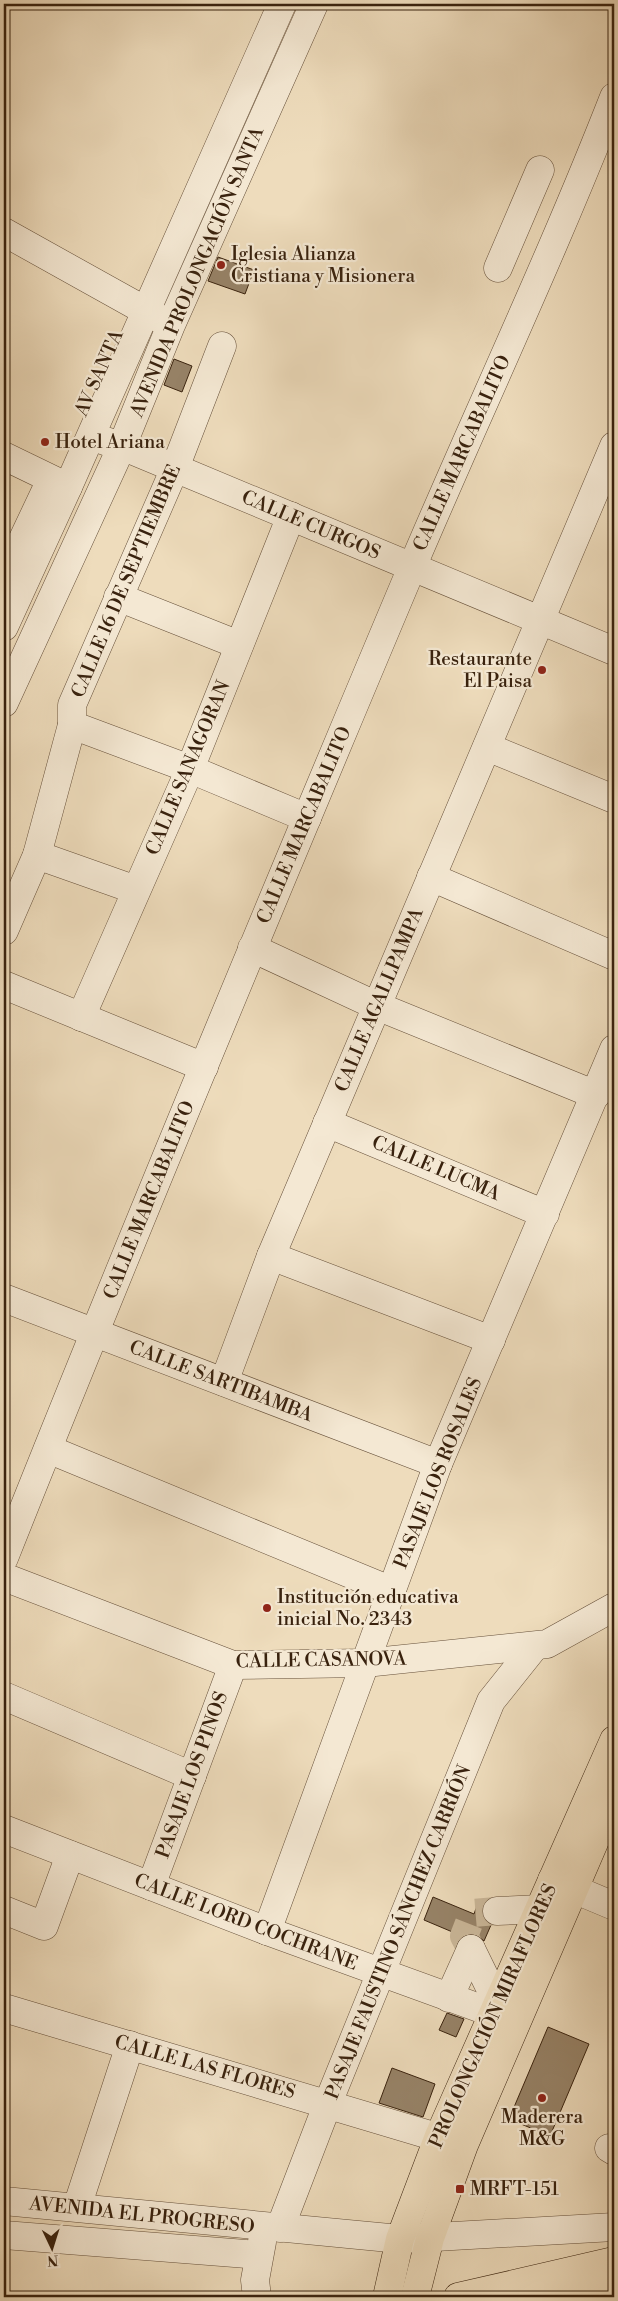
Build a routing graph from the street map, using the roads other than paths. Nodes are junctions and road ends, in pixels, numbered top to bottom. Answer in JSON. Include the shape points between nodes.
{"nodes":[{"id":1,"x":282,"y":4,"type":"edge"},
{"id":2,"x":314,"y":4,"type":"edge"},
{"id":3,"x":614,"y":98,"type":"edge"},
{"id":4,"x":540,"y":170,"type":"dead end"},
{"id":5,"x":519,"y":219,"type":"junction"},
{"id":6,"x":4,"y":232,"type":"edge"},
{"id":7,"x":558,"y":235,"type":"junction"},
{"id":8,"x":498,"y":268,"type":"dead end"},
{"id":9,"x":138,"y":306,"type":"junction"},
{"id":10,"x":171,"y":325,"type":"junction"},
{"id":11,"x":222,"y":346,"type":"dead end"},
{"id":12,"x":90,"y":437,"type":"junction"},
{"id":13,"x":122,"y":446,"type":"junction"},
{"id":14,"x":614,"y":446,"type":"edge"},
{"id":15,"x":4,"y":456,"type":"edge"},
{"id":16,"x":175,"y":468,"type":"junction"},
{"id":17,"x":60,"y":484,"type":"junction"},
{"id":18,"x":605,"y":492,"type":"edge"},
{"id":19,"x":290,"y":516,"type":"junction"},
{"id":20,"x":412,"y":567,"type":"junction"},
{"id":21,"x":4,"y":579,"type":"edge"},
{"id":22,"x":118,"y":597,"type":"junction"},
{"id":23,"x":7,"y":614,"type":"edge"},
{"id":24,"x":540,"y":620,"type":"junction"},
{"id":25,"x":239,"y":646,"type":"junction"},
{"id":26,"x":614,"y":652,"type":"edge"},
{"id":27,"x":4,"y":703,"type":"edge"},
{"id":28,"x":72,"y":725,"type":"junction"},
{"id":29,"x":487,"y":747,"type":"junction"},
{"id":30,"x":190,"y":769,"type":"junction"},
{"id":31,"x":614,"y":800,"type":"edge"},
{"id":32,"x":307,"y":818,"type":"junction"},
{"id":33,"x":37,"y":855,"type":"junction"},
{"id":34,"x":431,"y":877,"type":"junction"},
{"id":35,"x":136,"y":890,"type":"junction"},
{"id":36,"x":4,"y":932,"type":"edge"},
{"id":37,"x":252,"y":948,"type":"junction"},
{"id":38,"x":614,"y":956,"type":"edge"},
{"id":39,"x":4,"y":985,"type":"edge"},
{"id":40,"x":377,"y":1006,"type":"junction"},
{"id":41,"x":81,"y":1017,"type":"junction"},
{"id":42,"x":614,"y":1049,"type":"edge"},
{"id":43,"x":204,"y":1067,"type":"junction"},
{"id":44,"x":596,"y":1095,"type":"junction"},
{"id":45,"x":327,"y":1123,"type":"junction"},
{"id":46,"x":545,"y":1214,"type":"junction"},
{"id":47,"x":271,"y":1256,"type":"junction"},
{"id":48,"x":4,"y":1298,"type":"edge"},
{"id":49,"x":95,"y":1333,"type":"junction"},
{"id":50,"x":491,"y":1340,"type":"junction"},
{"id":51,"x":224,"y":1382,"type":"junction"},
{"id":52,"x":48,"y":1449,"type":"junction"},
{"id":53,"x":438,"y":1464,"type":"junction"},
{"id":54,"x":4,"y":1560,"type":"edge"},
{"id":55,"x":392,"y":1591,"type":"junction"},
{"id":56,"x":614,"y":1607,"type":"edge"},
{"id":57,"x":535,"y":1646,"type":"junction"},
{"id":58,"x":365,"y":1663,"type":"junction"},
{"id":59,"x":232,"y":1664,"type":"junction"},
{"id":60,"x":4,"y":1696,"type":"edge"},
{"id":61,"x":614,"y":1740,"type":"edge"},
{"id":62,"x":192,"y":1776,"type":"junction"},
{"id":63,"x":614,"y":1796,"type":"edge"},
{"id":64,"x":4,"y":1829,"type":"edge"},
{"id":65,"x":70,"y":1855,"type":"junction"},
{"id":66,"x":563,"y":1885,"type":"junction"},
{"id":67,"x":151,"y":1886,"type":"junction"},
{"id":68,"x":614,"y":1906,"type":"edge"},
{"id":69,"x":540,"y":1908,"type":"junction"},
{"id":70,"x":4,"y":1910,"type":"edge"},
{"id":71,"x":497,"y":1911,"type":"tunnel mouth"},
{"id":72,"x":267,"y":1931,"type":"junction"},
{"id":73,"x":381,"y":1974,"type":"junction"},
{"id":74,"x":449,"y":1998,"type":"junction"},
{"id":75,"x":4,"y":2008,"type":"edge"},
{"id":76,"x":503,"y":2013,"type":"junction"},
{"id":77,"x":130,"y":2045,"type":"junction"},
{"id":78,"x":328,"y":2104,"type":"junction"},
{"id":79,"x":452,"y":2140,"type":"junction"},
{"id":80,"x":4,"y":2201,"type":"edge"},
{"id":81,"x":77,"y":2207,"type":"junction"},
{"id":82,"x":614,"y":2228,"type":"edge"},
{"id":83,"x":4,"y":2235,"type":"edge"},
{"id":84,"x":430,"y":2238,"type":"junction"},
{"id":85,"x":400,"y":2239,"type":"junction"},
{"id":86,"x":267,"y":2242,"type":"junction"},
{"id":87,"x":614,"y":2261,"type":"edge"},
{"id":88,"x":614,"y":2282,"type":"edge"},
{"id":89,"x":257,"y":2297,"type":"edge"},
{"id":90,"x":386,"y":2297,"type":"edge"},
{"id":91,"x":415,"y":2297,"type":"edge"},
{"id":92,"x":458,"y":2297,"type":"edge"},
{"id":93,"x":552,"y":2297,"type":"edge"}],
"edges":[{"from":1,"to":9,"type":"street","name":"AVENIDA PROLONGACIÓN SANTA"},
{"from":2,"to":10,"type":"street","name":"AVENIDA PROLONGACIÓN SANTA"},
{"from":3,"to":7,"type":"street","name":"CALLE MARCABALITO"},
{"from":4,"to":5,"type":"street"},
{"from":5,"to":7,"type":"street"},
{"from":5,"to":8,"type":"street"},
{"from":6,"to":9,"type":"street"},
{"from":7,"to":20,"type":"street","name":"CALLE MARCABALITO"},
{"from":9,"to":10,"type":"street"},
{"from":9,"to":12,"type":"street","name":"AVENIDA PROLONGACIÓN SANTA"},
{"from":9,"to":17,"type":"street","name":"AV SANTA"},
{"from":10,"to":13,"type":"street","name":"AVENIDA PROLONGACIÓN SANTA"},
{"from":11,"to":16,"type":"street","name":"CALLE 16 DE SEPTIEMBRE"},
{"from":12,"to":13,"type":"street","name":"CALLE CURGOS"},
{"from":12,"to":17,"type":"street","name":"AVENIDA PROLONGACIÓN SANTA"},
{"from":13,"to":16,"type":"street","name":"CALLE CURGOS"},
{"from":13,"to":27,"type":"street","name":"AVENIDA PROLONGACIÓN SANTA"},
{"from":14,"to":18,"type":"street","name":"CALLE AGALLPAMPA"},
{"from":15,"to":17,"type":"street"},
{"from":16,"to":19,"type":"street","name":"CALLE CURGOS"},
{"from":16,"to":22,"type":"street","name":"CALLE 16 DE SEPTIEMBRE"},
{"from":17,"to":21,"type":"street","name":"AV SANTA"},
{"from":17,"to":23,"type":"street","name":"AVENIDA PROLONGACIÓN SANTA"},
{"from":18,"to":24,"type":"street","name":"CALLE AGALLPAMPA"},
{"from":19,"to":20,"type":"street","name":"CALLE CURGOS"},
{"from":19,"to":25,"type":"street","name":"CALLE SANAGORAN"},
{"from":20,"to":24,"type":"street","name":"CALLE CURGOS"},
{"from":20,"to":32,"type":"street","name":"CALLE MARCABALITO"},
{"from":22,"to":25,"type":"street"},
{"from":22,"to":28,"type":"street","name":"CALLE 16 DE SEPTIEMBRE","via":[[72,705]]},
{"from":24,"to":26,"type":"street","name":"CALLE CURGOS"},
{"from":24,"to":29,"type":"street","name":"CALLE AGALLPAMPA"},
{"from":25,"to":30,"type":"street","name":"CALLE SANAGORAN"},
{"from":28,"to":30,"type":"street"},
{"from":28,"to":33,"type":"street","name":"CALLE 16 DE SEPTIEMBRE"},
{"from":29,"to":31,"type":"street"},
{"from":29,"to":34,"type":"street","name":"CALLE AGALLPAMPA"},
{"from":30,"to":32,"type":"street"},
{"from":30,"to":35,"type":"street","name":"CALLE SANAGORAN"},
{"from":32,"to":37,"type":"street","name":"CALLE MARCABALITO"},
{"from":33,"to":35,"type":"street"},
{"from":33,"to":36,"type":"street","name":"CALLE 16 DE SEPTIEMBRE"},
{"from":34,"to":38,"type":"street"},
{"from":34,"to":40,"type":"street","name":"CALLE AGALLPAMPA"},
{"from":35,"to":41,"type":"street","name":"CALLE SANAGORAN"},
{"from":37,"to":40,"type":"street"},
{"from":37,"to":43,"type":"street","name":"CALLE MARCABALITO"},
{"from":39,"to":41,"type":"street"},
{"from":40,"to":44,"type":"street"},
{"from":40,"to":45,"type":"street","name":"CALLE AGALLPAMPA"},
{"from":41,"to":43,"type":"street"},
{"from":42,"to":44,"type":"street","name":"PASAJE LOS ROSALES"},
{"from":43,"to":49,"type":"street","name":"CALLE MARCABALITO"},
{"from":44,"to":46,"type":"street","name":"PASAJE LOS ROSALES"},
{"from":45,"to":46,"type":"street","name":"CALLE LUCMA"},
{"from":45,"to":47,"type":"street","name":"CALLE AGALLPAMPA"},
{"from":46,"to":50,"type":"street","name":"PASAJE LOS ROSALES"},
{"from":47,"to":50,"type":"street"},
{"from":47,"to":51,"type":"street","name":"CALLE AGALLPAMPA"},
{"from":48,"to":49,"type":"street","name":"CALLE SARTIBAMBA"},
{"from":49,"to":51,"type":"street","name":"CALLE SARTIBAMBA"},
{"from":49,"to":52,"type":"street","name":"CALLE MARCABALITO"},
{"from":50,"to":53,"type":"street","name":"PASAJE LOS ROSALES"},
{"from":51,"to":53,"type":"street","name":"CALLE SARTIBAMBA"},
{"from":52,"to":54,"type":"street","name":"CALLE MARCABALITO"},
{"from":52,"to":55,"type":"street"},
{"from":53,"to":55,"type":"street","name":"PASAJE LOS ROSALES"},
{"from":54,"to":59,"type":"street","name":"CALLE CASANOVA"},
{"from":55,"to":58,"type":"street","name":"PASAJE LOS ROSALES"},
{"from":56,"to":57,"type":"street","name":"CALLE CASANOVA","via":[[548,1644]]},
{"from":57,"to":58,"type":"street","name":"CALLE CASANOVA"},
{"from":57,"to":73,"type":"street","name":"PASAJE FAUSTINO SÁNCHEZ CARRIÓN","via":[[491,1701]]},
{"from":58,"to":59,"type":"street","name":"CALLE CASANOVA"},
{"from":58,"to":72,"type":"street","name":"PASAJE LOS ROSALES"},
{"from":59,"to":62,"type":"street","name":"PASAJE LOS PINOS"},
{"from":60,"to":62,"type":"street"},
{"from":61,"to":66,"type":"main road","name":"PROLONGACIÓN MIRAFLORES"},
{"from":62,"to":67,"type":"street","name":"PASAJE LOS PINOS"},
{"from":63,"to":66,"type":"main road","name":"PROLONGACIÓN MIRAFLORES"},
{"from":64,"to":65,"type":"street","name":"CALLE LORD COCHRANE"},
{"from":65,"to":67,"type":"street","name":"CALLE LORD COCHRANE"},
{"from":65,"to":70,"type":"street","via":[[44,1926]]},
{"from":66,"to":68,"type":"street"},
{"from":66,"to":69,"type":"main road","name":"PROLONGACIÓN MIRAFLORES"},
{"from":66,"to":76,"type":"main road","name":"PROLONGACIÓN MIRAFLORES"},
{"from":67,"to":72,"type":"street","name":"CALLE LORD COCHRANE"},
{"from":69,"to":71,"type":"street"},
{"from":69,"to":76,"type":"main road","name":"PROLONGACIÓN MIRAFLORES"},
{"from":72,"to":73,"type":"street","name":"CALLE LORD COCHRANE"},
{"from":73,"to":74,"type":"street","name":"CALLE LORD COCHRANE"},
{"from":73,"to":78,"type":"street","name":"PASAJE FAUSTINO SÁNCHEZ CARRIÓN"},
{"from":74,"to":76,"type":"street","name":"CALLE LORD COCHRANE"},
{"from":74,"to":76,"type":"street","via":[[471,1949]]},
{"from":75,"to":77,"type":"street","name":"CALLE LAS FLORES"},
{"from":76,"to":79,"type":"main road","name":"PROLONGACIÓN MIRAFLORES"},
{"from":77,"to":78,"type":"street","name":"CALLE LAS FLORES"},
{"from":77,"to":81,"type":"street"},
{"from":78,"to":79,"type":"street","name":"CALLE LAS FLORES"},
{"from":78,"to":86,"type":"street","name":"PASAJE FAUSTINO SÁNCHEZ CARRIÓN"},
{"from":79,"to":84,"type":"main road","name":"PROLONGACIÓN MIRAFLORES"},
{"from":79,"to":85,"type":"main road","name":"PROLONGACIÓN MIRAFLORES"},
{"from":80,"to":81,"type":"street","name":"AVENIDA EL PROGRESO"},
{"from":81,"to":86,"type":"street","name":"AVENIDA EL PROGRESO"},
{"from":82,"to":84,"type":"street"},
{"from":83,"to":86,"type":"street"},
{"from":84,"to":85,"type":"street"},
{"from":84,"to":91,"type":"main road","name":"PROLONGACIÓN MIRAFLORES"},
{"from":85,"to":86,"type":"street"},
{"from":85,"to":90,"type":"main road","name":"PROLONGACIÓN MIRAFLORES"},
{"from":86,"to":89,"type":"street","name":"PASAJE FAUSTINO SÁNCHEZ CARRIÓN","via":[[256,2280]]},
{"from":87,"to":92,"type":"main road"},
{"from":88,"to":93,"type":"main road"}]}
